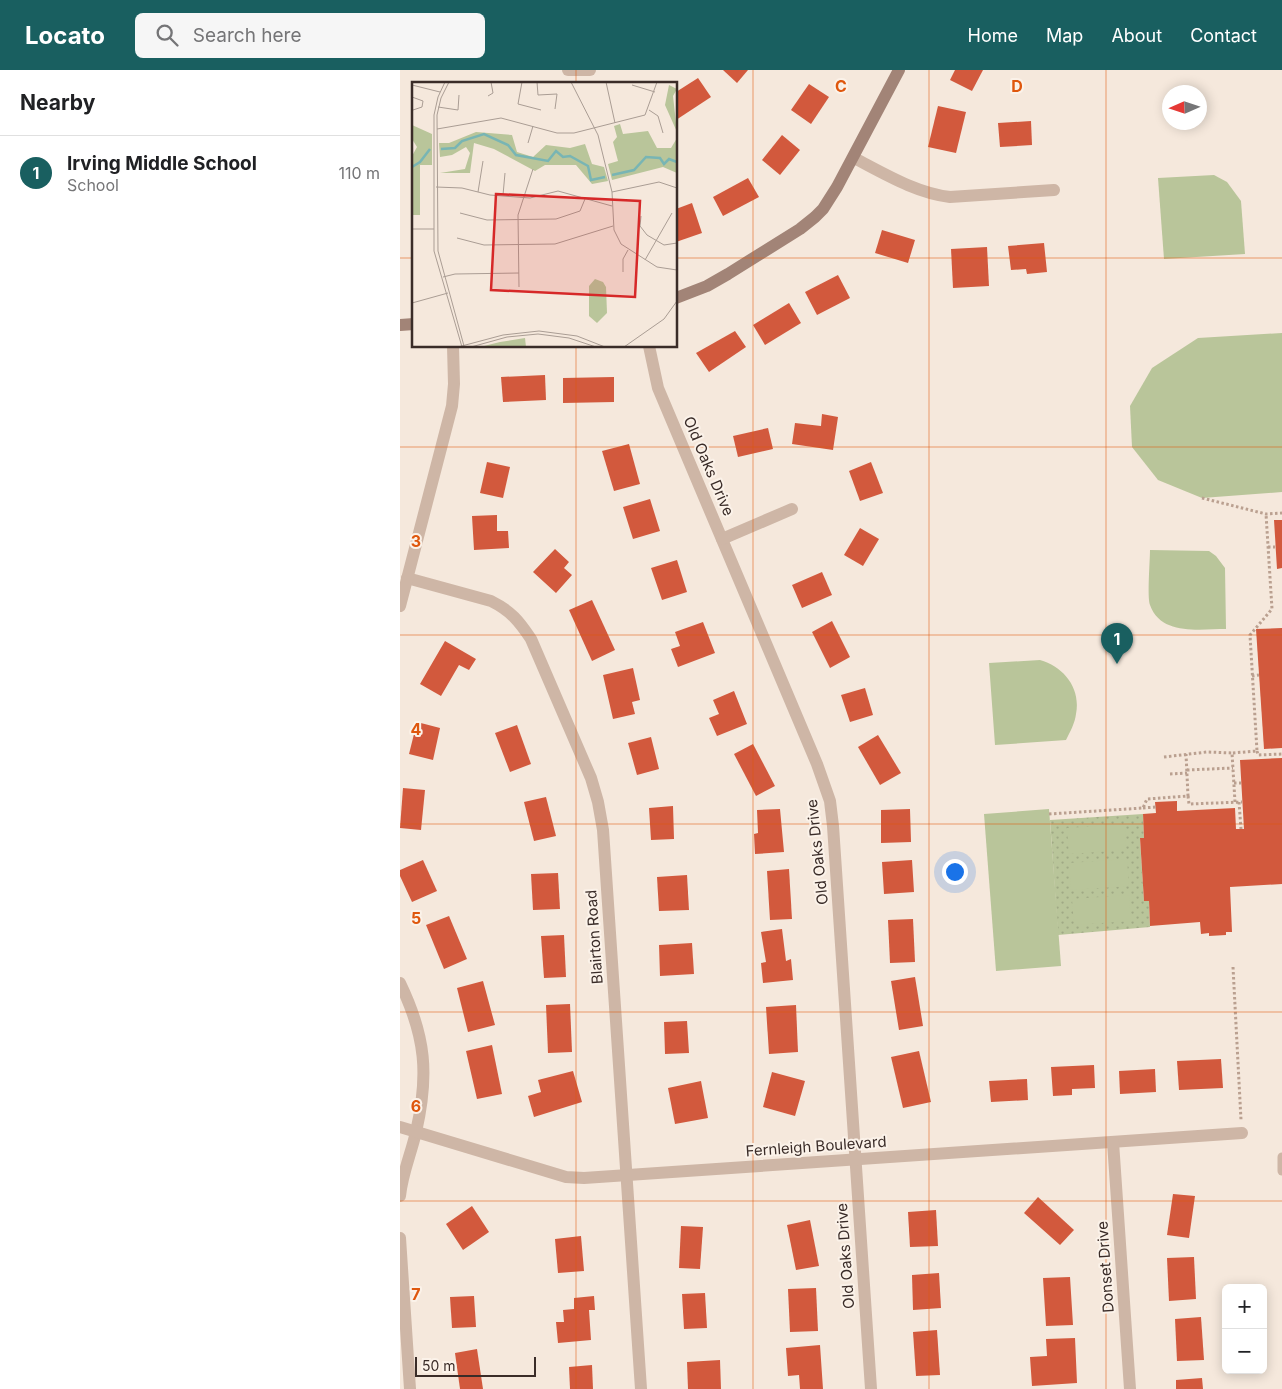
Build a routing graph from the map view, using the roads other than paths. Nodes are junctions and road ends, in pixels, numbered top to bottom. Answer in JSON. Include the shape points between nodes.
{"nodes":[{"id":1,"x":568,"y":70,"type":"edge"},
{"id":2,"x":590,"y":70,"type":"edge"},
{"id":3,"x":899,"y":70,"type":"edge"},
{"id":4,"x":854,"y":158,"type":"junction"},
{"id":5,"x":1054,"y":190,"type":"dead end"},
{"id":6,"x":678,"y":297,"type":"edge"},
{"id":7,"x":454,"y":348,"type":"edge"},
{"id":8,"x":649,"y":348,"type":"edge"},
{"id":9,"x":792,"y":509,"type":"dead end"},
{"id":10,"x":722,"y":539,"type":"junction"},
{"id":11,"x":407,"y":578,"type":"junction"},
{"id":12,"x":400,"y":606,"type":"edge"},
{"id":13,"x":400,"y":983,"type":"edge"},
{"id":14,"x":400,"y":1128,"type":"edge"},
{"id":15,"x":416,"y":1132,"type":"junction"},
{"id":16,"x":1242,"y":1133,"type":"road end"},
{"id":17,"x":1113,"y":1142,"type":"junction"},
{"id":18,"x":1282,"y":1157,"type":"edge"},
{"id":19,"x":855,"y":1160,"type":"junction"},
{"id":20,"x":1282,"y":1171,"type":"edge"},
{"id":21,"x":626,"y":1175,"type":"junction"},
{"id":22,"x":400,"y":1196,"type":"edge"},
{"id":23,"x":400,"y":1238,"type":"edge"},
{"id":24,"x":403,"y":1328,"type":"edge"},
{"id":25,"x":410,"y":1389,"type":"edge"},
{"id":26,"x":641,"y":1389,"type":"edge"},
{"id":27,"x":871,"y":1389,"type":"edge"},
{"id":28,"x":1130,"y":1389,"type":"edge"}],
"edges":[{"from":1,"to":2,"type":"street"},
{"from":3,"to":4,"type":"street"},
{"from":4,"to":5,"type":"street","via":[[914,187],[940,195]]},
{"from":4,"to":6,"type":"street","via":[[823,209],[800,229],[714,282]]},
{"from":7,"to":11,"type":"street","via":[[452,406]]},
{"from":8,"to":10,"type":"street","name":"Old Oaks Drive","via":[[658,388]]},
{"from":9,"to":10,"type":"street"},
{"from":10,"to":19,"type":"street","name":"Old Oaks Drive","via":[[818,764],[830,801]]},
{"from":11,"to":12,"type":"street"},
{"from":11,"to":21,"type":"street","name":"Blairton Road","via":[[491,602],[517,618],[531,639],[591,778],[603,830]]},
{"from":13,"to":15,"type":"street","via":[[418,1029],[423,1056],[424,1081]]},
{"from":14,"to":15,"type":"street","name":"Fernleigh Boulevard"},
{"from":15,"to":21,"type":"street","name":"Fernleigh Boulevard","via":[[566,1177]]},
{"from":15,"to":22,"type":"street"},
{"from":16,"to":17,"type":"street","name":"Fernleigh Boulevard"},
{"from":17,"to":19,"type":"street","name":"Fernleigh Boulevard"},
{"from":17,"to":28,"type":"street","name":"Donset Drive"},
{"from":18,"to":20,"type":"lane"},
{"from":19,"to":21,"type":"street","name":"Fernleigh Boulevard"},
{"from":19,"to":27,"type":"street","name":"Old Oaks Drive"},
{"from":21,"to":26,"type":"street","name":"Blairton Road"},
{"from":23,"to":24,"type":"street"},
{"from":24,"to":25,"type":"street"}]}
